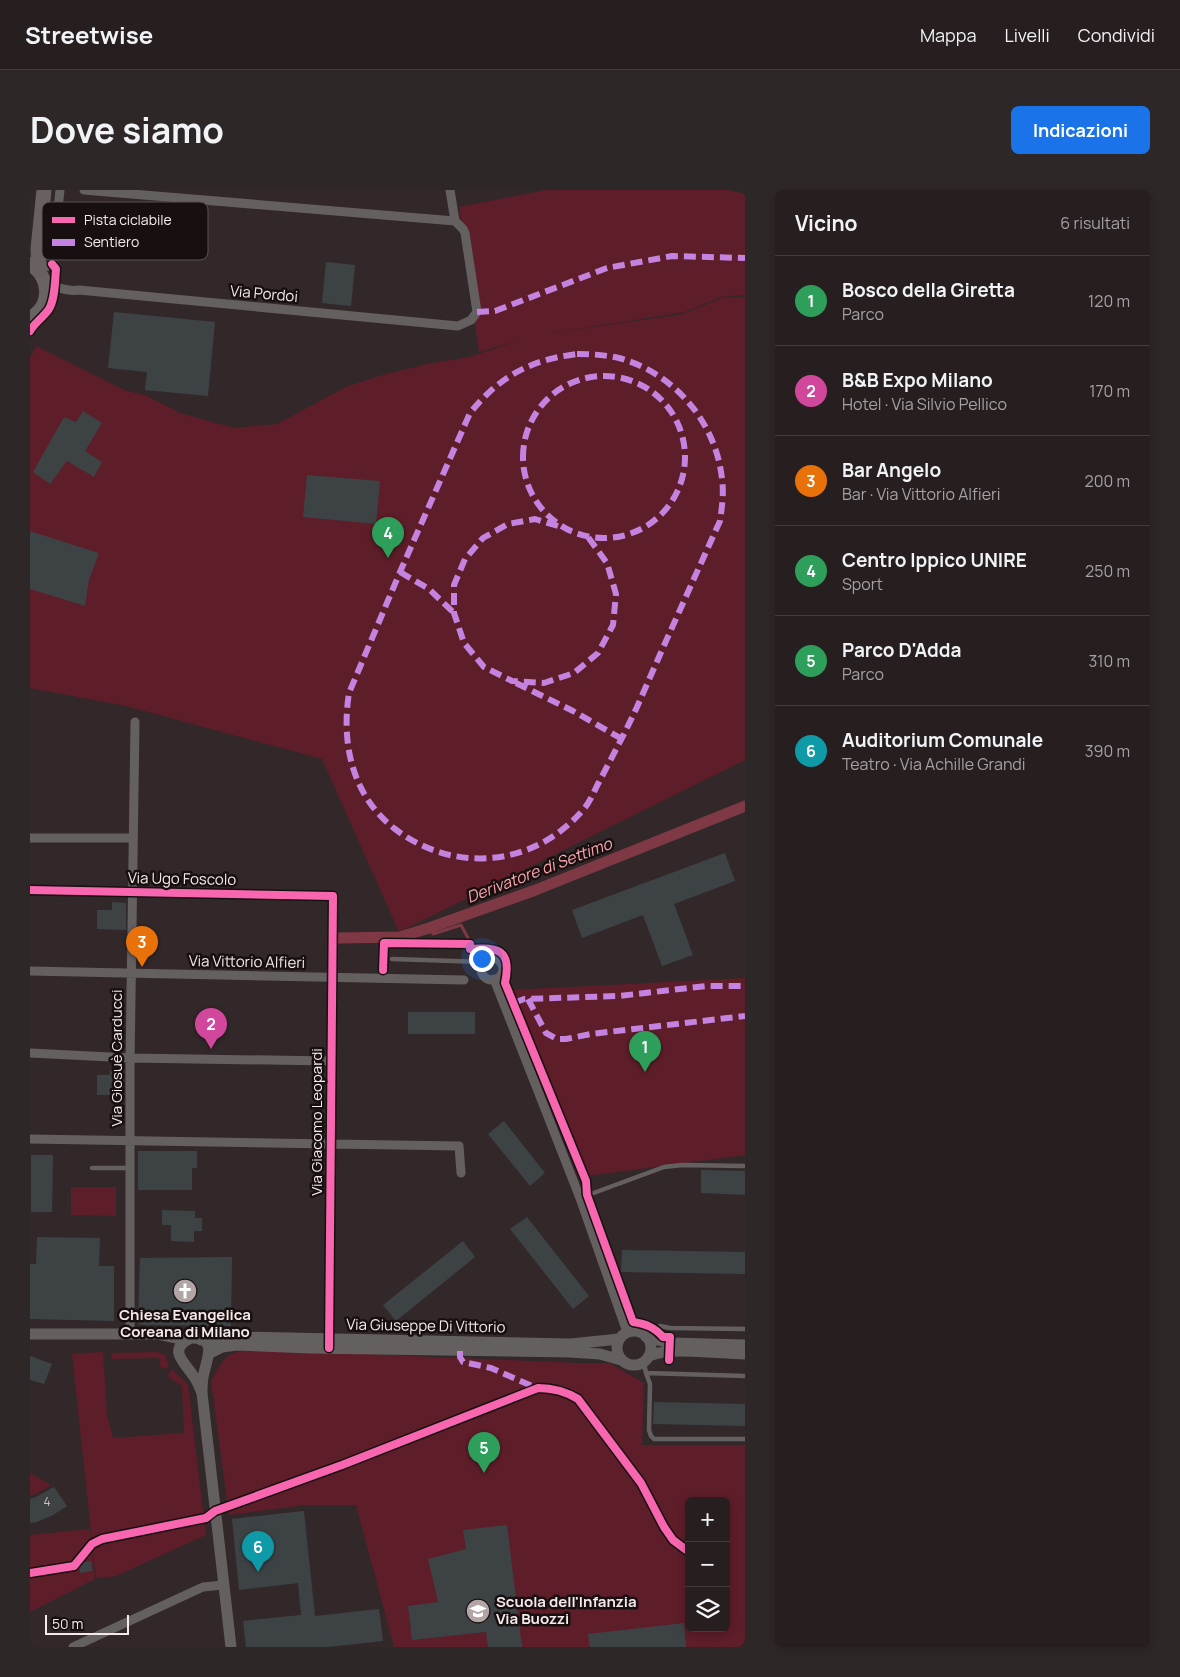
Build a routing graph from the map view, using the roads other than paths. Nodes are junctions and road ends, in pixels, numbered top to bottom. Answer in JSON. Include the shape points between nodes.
{"nodes":[{"id":1,"x":84,"y":190,"type":"edge"},
{"id":2,"x":450,"y":190,"type":"edge"},
{"id":3,"x":42,"y":209,"type":"edge"},
{"id":4,"x":455,"y":221,"type":"junction"},
{"id":5,"x":52,"y":260,"type":"edge"},
{"id":6,"x":38,"y":272,"type":"edge"},
{"id":7,"x":31,"y":319,"type":"edge"},
{"id":8,"x":135,"y":722,"type":"dead end"},
{"id":9,"x":30,"y":838,"type":"edge"},
{"id":10,"x":133,"y":838,"type":"junction"},
{"id":11,"x":30,"y":890,"type":"edge"},
{"id":12,"x":131,"y":892,"type":"junction"},
{"id":13,"x":333,"y":896,"type":"joint"},
{"id":14,"x":392,"y":959,"type":"dead end"},
{"id":15,"x":483,"y":962,"type":"junction"},
{"id":16,"x":30,"y":972,"type":"edge"},
{"id":17,"x":131,"y":973,"type":"junction"},
{"id":18,"x":332,"y":977,"type":"junction"},
{"id":19,"x":494,"y":979,"type":"junction"},
{"id":20,"x":464,"y":980,"type":"dead end"},
{"id":21,"x":30,"y":1053,"type":"edge"},
{"id":22,"x":130,"y":1058,"type":"junction"},
{"id":23,"x":331,"y":1061,"type":"junction"},
{"id":24,"x":30,"y":1139,"type":"edge"},
{"id":25,"x":130,"y":1140,"type":"junction"},
{"id":26,"x":331,"y":1145,"type":"junction"},
{"id":27,"x":745,"y":1166,"type":"edge"},
{"id":28,"x":92,"y":1168,"type":"dead end"},
{"id":29,"x":130,"y":1168,"type":"junction"},
{"id":30,"x":461,"y":1173,"type":"dead end"},
{"id":31,"x":580,"y":1198,"type":"junction"},
{"id":32,"x":745,"y":1329,"type":"edge"},
{"id":33,"x":30,"y":1334,"type":"edge"},
{"id":34,"x":130,"y":1334,"type":"junction"},
{"id":35,"x":158,"y":1334,"type":"junction"},
{"id":36,"x":623,"y":1336,"type":"junction"},
{"id":37,"x":646,"y":1337,"type":"junction"},
{"id":38,"x":186,"y":1340,"type":"junction"},
{"id":39,"x":201,"y":1340,"type":"junction"},
{"id":40,"x":329,"y":1344,"type":"junction"},
{"id":41,"x":745,"y":1345,"type":"edge"},
{"id":42,"x":179,"y":1354,"type":"junction"},
{"id":43,"x":745,"y":1354,"type":"edge"},
{"id":44,"x":649,"y":1356,"type":"junction"},
{"id":45,"x":208,"y":1358,"type":"junction"},
{"id":46,"x":621,"y":1360,"type":"junction"},
{"id":47,"x":187,"y":1367,"type":"junction"},
{"id":48,"x":643,"y":1368,"type":"junction"},
{"id":49,"x":745,"y":1376,"type":"edge"},
{"id":50,"x":202,"y":1392,"type":"junction"},
{"id":51,"x":745,"y":1439,"type":"edge"},
{"id":52,"x":224,"y":1585,"type":"junction"},
{"id":53,"x":73,"y":1647,"type":"edge"},
{"id":54,"x":231,"y":1647,"type":"edge"}],
"edges":[{"from":1,"to":4,"type":"street"},
{"from":2,"to":4,"type":"street"},
{"from":3,"to":6,"type":"main road"},
{"from":4,"to":6,"type":"street","name":"Via Pordoi","via":[[465,233],[477,312],[471,320],[458,326],[70,291]]},
{"from":5,"to":6,"type":"street","via":[[52,264]]},
{"from":6,"to":7,"type":"main road","via":[[47,292],[39,312]]},
{"from":8,"to":10,"type":"street","name":"Via Giosuè Carducci"},
{"from":9,"to":10,"type":"street"},
{"from":10,"to":12,"type":"street","name":"Via Giosuè Carducci"},
{"from":11,"to":12,"type":"street","name":"Via Ugo Foscolo"},
{"from":12,"to":13,"type":"street","name":"Via Ugo Foscolo"},
{"from":12,"to":17,"type":"street","name":"Via Giosuè Carducci"},
{"from":13,"to":18,"type":"street","name":"Via Giacomo Leopardi"},
{"from":14,"to":15,"type":"lane"},
{"from":15,"to":19,"type":"street","via":[[485,978]]},
{"from":15,"to":19,"type":"street","via":[[495,958],[501,963],[502,973]]},
{"from":16,"to":17,"type":"street","name":"Via Vittorio Alfieri"},
{"from":17,"to":18,"type":"street","name":"Via Vittorio Alfieri"},
{"from":17,"to":22,"type":"street","name":"Via Giosuè Carducci"},
{"from":18,"to":20,"type":"street","name":"Via Vittorio Alfieri"},
{"from":18,"to":23,"type":"street","name":"Via Giacomo Leopardi"},
{"from":19,"to":31,"type":"street"},
{"from":21,"to":22,"type":"street"},
{"from":22,"to":23,"type":"street"},
{"from":22,"to":25,"type":"street","name":"Via Giosuè Carducci"},
{"from":23,"to":26,"type":"street","name":"Via Giacomo Leopardi"},
{"from":24,"to":25,"type":"street"},
{"from":25,"to":26,"type":"street"},
{"from":25,"to":29,"type":"street","name":"Via Giosuè Carducci"},
{"from":26,"to":30,"type":"street","via":[[459,1146]]},
{"from":26,"to":40,"type":"street","name":"Via Giacomo Leopardi"},
{"from":27,"to":31,"type":"lane","via":[[664,1167]]},
{"from":28,"to":29,"type":"lane"},
{"from":29,"to":34,"type":"street","name":"Via Giosuè Carducci"},
{"from":31,"to":36,"type":"street"},
{"from":32,"to":37,"type":"lane","via":[[660,1326]]},
{"from":33,"to":34,"type":"street"},
{"from":34,"to":35,"type":"street"},
{"from":35,"to":38,"type":"street"},
{"from":35,"to":42,"type":"street"},
{"from":36,"to":37,"type":"street","via":[[638,1332]]},
{"from":36,"to":40,"type":"street","name":"Via Giuseppe Di Vittorio","via":[[571,1344]]},
{"from":36,"to":46,"type":"street","via":[[616,1347]]},
{"from":37,"to":41,"type":"street","via":[[670,1343]]},
{"from":37,"to":44,"type":"street","via":[[650,1344]]},
{"from":38,"to":39,"type":"street"},
{"from":38,"to":42,"type":"street"},
{"from":39,"to":40,"type":"street","name":"Via Giuseppe Di Vittorio","via":[[236,1337]]},
{"from":39,"to":45,"type":"street","via":[[206,1343]]},
{"from":40,"to":45,"type":"street","name":"Via Giuseppe Di Vittorio","via":[[236,1344],[222,1347]]},
{"from":40,"to":46,"type":"street","name":"Via Giuseppe Di Vittorio","via":[[570,1352],[600,1354]]},
{"from":42,"to":47,"type":"street"},
{"from":43,"to":44,"type":"street","via":[[670,1351]]},
{"from":44,"to":48,"type":"street"},
{"from":45,"to":47,"type":"street","via":[[198,1368]]},
{"from":45,"to":50,"type":"street"},
{"from":46,"to":48,"type":"street"},
{"from":47,"to":50,"type":"street"},
{"from":48,"to":49,"type":"lane"},
{"from":48,"to":51,"type":"lane","via":[[650,1384],[651,1436]]},
{"from":50,"to":52,"type":"street"},
{"from":52,"to":53,"type":"street","via":[[203,1587]]},
{"from":52,"to":54,"type":"street"}]}
